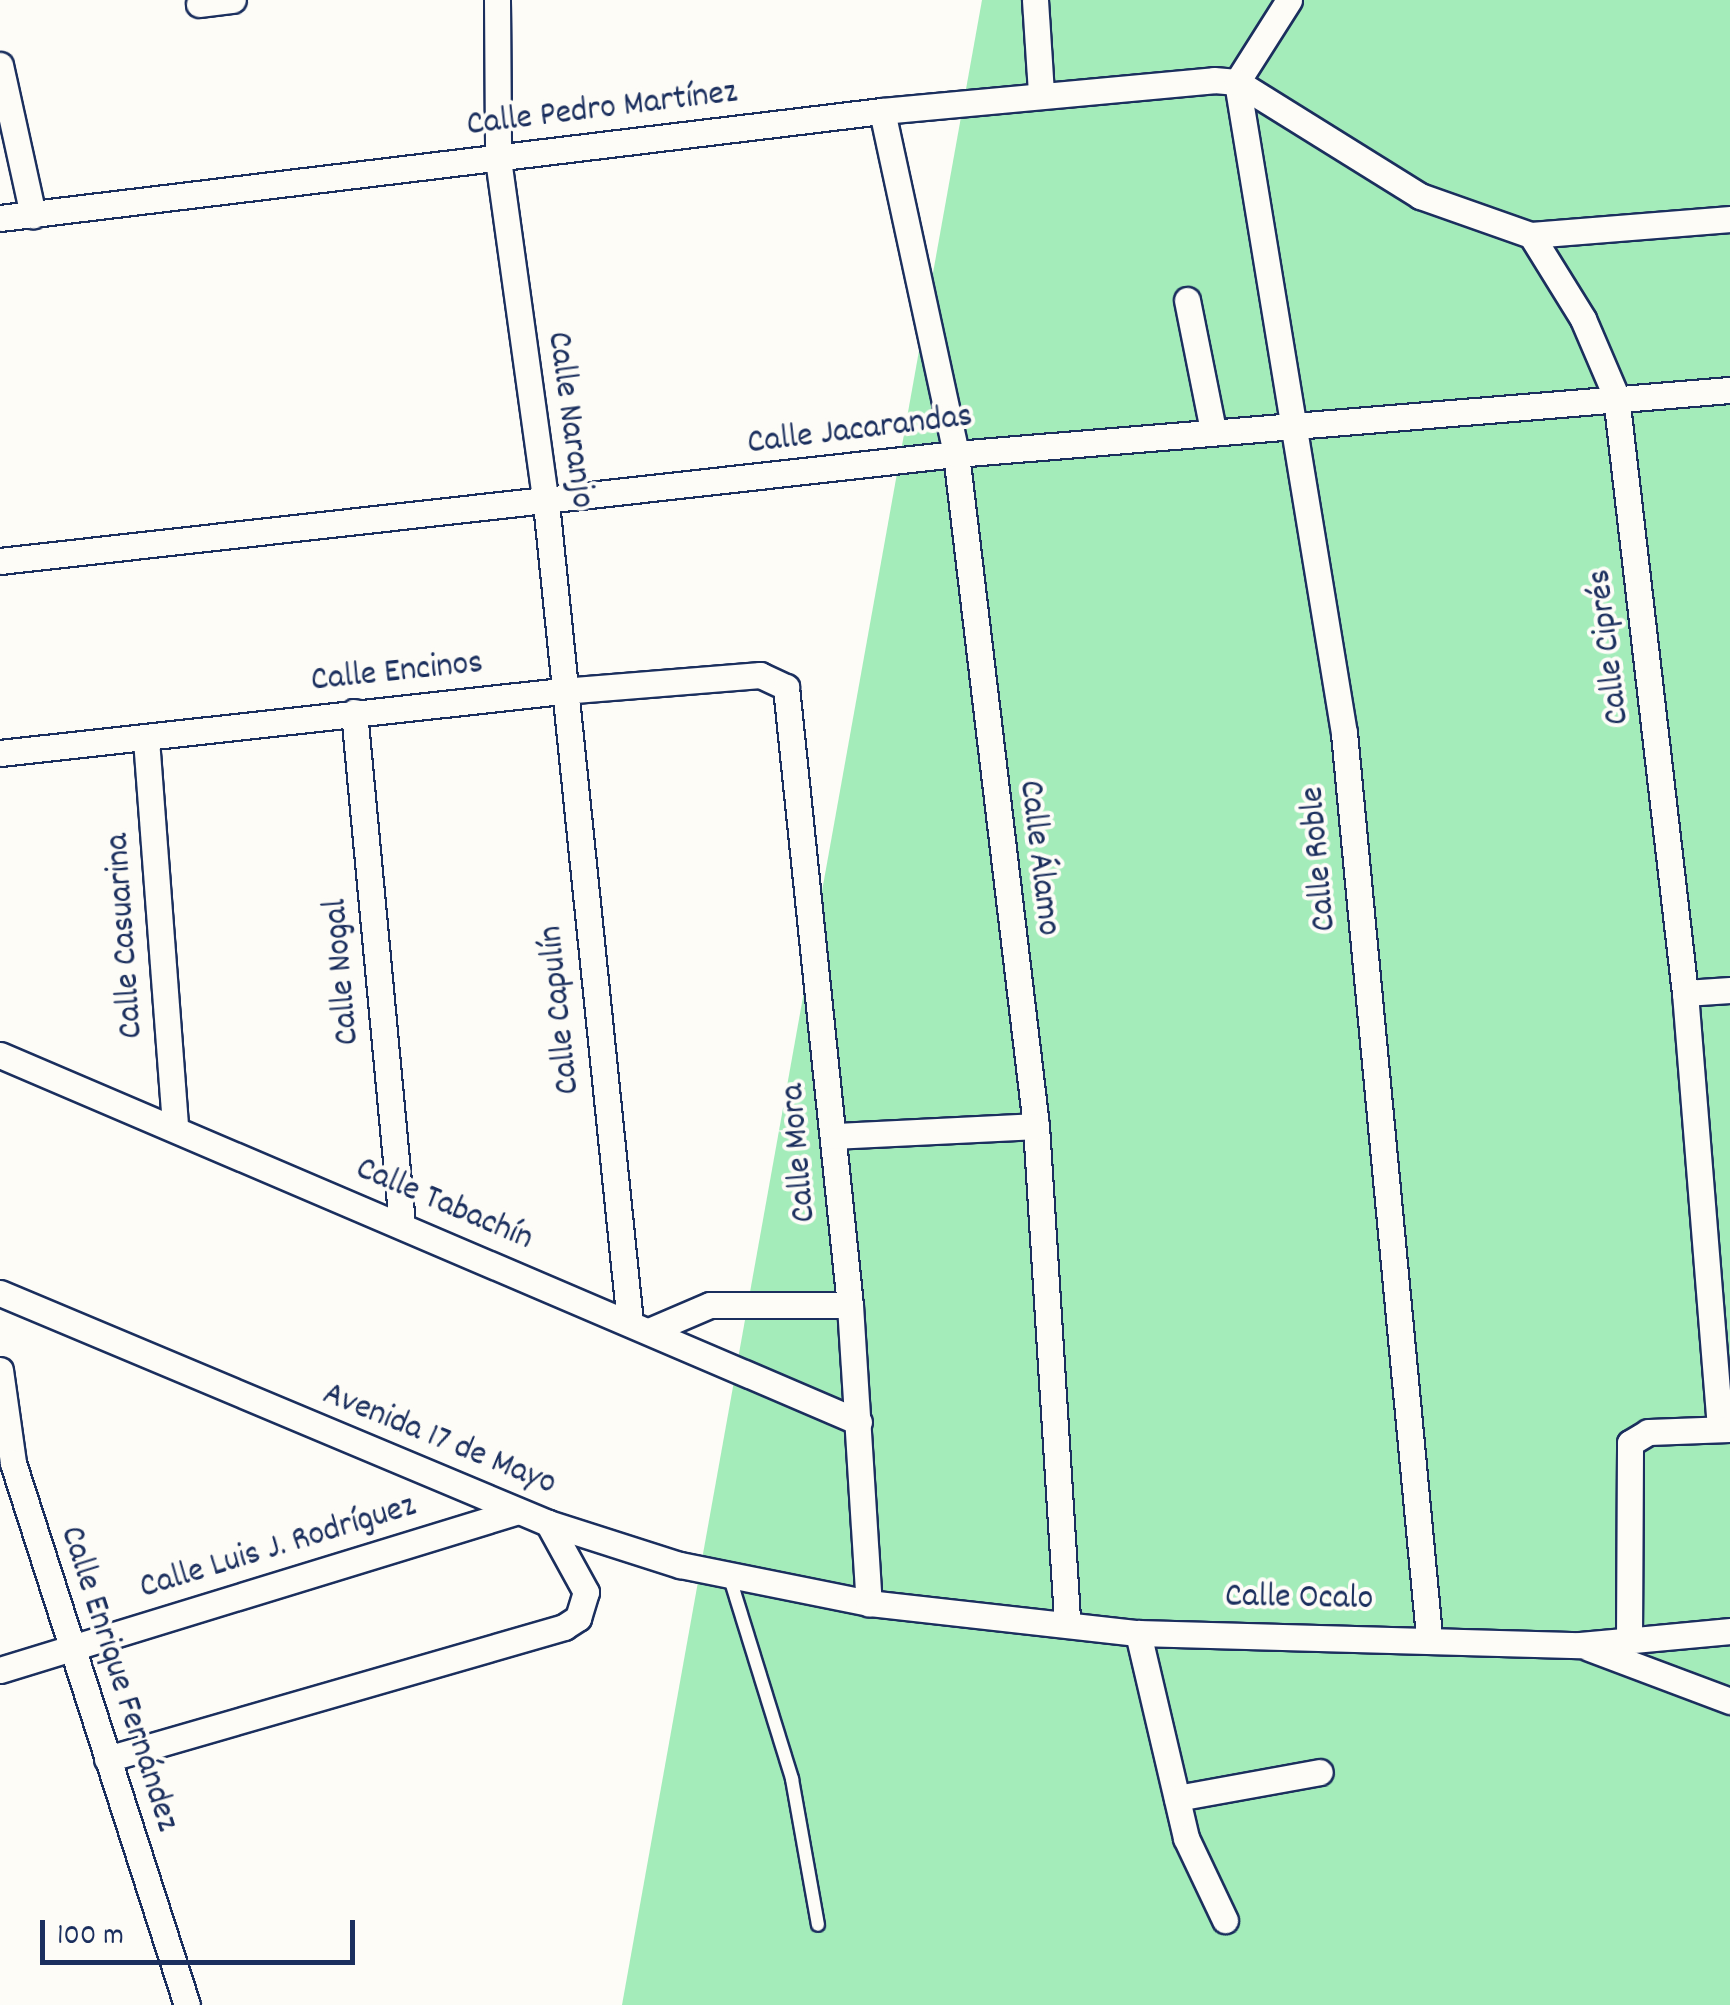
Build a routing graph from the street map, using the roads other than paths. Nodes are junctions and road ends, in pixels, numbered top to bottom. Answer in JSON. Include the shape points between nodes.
{"nodes":[{"id":1,"x":232,"y":0,"type":"edge"},
{"id":2,"x":496,"y":0,"type":"edge"},
{"id":3,"x":1035,"y":0,"type":"edge"},
{"id":4,"x":1290,"y":0,"type":"edge"},
{"id":5,"x":199,"y":4,"type":"dead end"},
{"id":6,"x":0,"y":65,"type":"edge"},
{"id":7,"x":1225,"y":81,"type":"junction"},
{"id":8,"x":1041,"y":94,"type":"junction"},
{"id":9,"x":882,"y":111,"type":"junction"},
{"id":10,"x":498,"y":159,"type":"junction"},
{"id":11,"x":32,"y":214,"type":"junction"},
{"id":12,"x":0,"y":218,"type":"edge"},
{"id":13,"x":1730,"y":220,"type":"edge"},
{"id":14,"x":1532,"y":235,"type":"junction"},
{"id":15,"x":1187,"y":300,"type":"dead end"},
{"id":16,"x":1730,"y":390,"type":"edge"},
{"id":17,"x":1616,"y":396,"type":"junction"},
{"id":18,"x":1296,"y":422,"type":"junction"},
{"id":19,"x":1213,"y":430,"type":"junction"},
{"id":20,"x":956,"y":454,"type":"junction"},
{"id":21,"x":546,"y":504,"type":"junction"},
{"id":22,"x":0,"y":562,"type":"edge"},
{"id":23,"x":562,"y":691,"type":"junction"},
{"id":24,"x":792,"y":698,"type":"joint"},
{"id":25,"x":354,"y":712,"type":"junction"},
{"id":26,"x":146,"y":739,"type":"junction"},
{"id":27,"x":0,"y":753,"type":"edge"},
{"id":28,"x":1730,"y":990,"type":"edge"},
{"id":29,"x":1685,"y":993,"type":"junction"},
{"id":30,"x":0,"y":1055,"type":"edge"},
{"id":31,"x":1036,"y":1126,"type":"junction"},
{"id":32,"x":175,"y":1127,"type":"junction"},
{"id":33,"x":834,"y":1136,"type":"junction"},
{"id":34,"x":402,"y":1225,"type":"junction"},
{"id":35,"x":0,"y":1293,"type":"edge"},
{"id":36,"x":850,"y":1305,"type":"junction"},
{"id":37,"x":640,"y":1327,"type":"junction"},
{"id":38,"x":0,"y":1370,"type":"edge"},
{"id":39,"x":859,"y":1422,"type":"junction"},
{"id":40,"x":1725,"y":1429,"type":"edge"},
{"id":41,"x":6,"y":1465,"type":"edge"},
{"id":42,"x":518,"y":1510,"type":"junction"},
{"id":43,"x":548,"y":1523,"type":"junction"},
{"id":44,"x":730,"y":1575,"type":"junction"},
{"id":45,"x":869,"y":1603,"type":"junction"},
{"id":46,"x":1067,"y":1622,"type":"junction"},
{"id":47,"x":1730,"y":1631,"type":"edge"},
{"id":48,"x":1138,"y":1632,"type":"junction"},
{"id":49,"x":1429,"y":1635,"type":"junction"},
{"id":50,"x":1629,"y":1640,"type":"junction"},
{"id":51,"x":1580,"y":1645,"type":"junction"},
{"id":52,"x":68,"y":1650,"type":"junction"},
{"id":53,"x":0,"y":1670,"type":"edge"},
{"id":54,"x":1730,"y":1701,"type":"edge"},
{"id":55,"x":107,"y":1759,"type":"junction"},
{"id":56,"x":1320,"y":1772,"type":"dead end"},
{"id":57,"x":1177,"y":1798,"type":"junction"},
{"id":58,"x":1225,"y":1920,"type":"dead end"},
{"id":59,"x":818,"y":1925,"type":"dead end"},
{"id":60,"x":187,"y":2005,"type":"edge"}],
"edges":[{"from":1,"to":5,"type":"street"},
{"from":2,"to":10,"type":"street","name":"Calle Naranjo"},
{"from":3,"to":8,"type":"street"},
{"from":4,"to":7,"type":"street"},
{"from":6,"to":11,"type":"street"},
{"from":7,"to":8,"type":"street","name":"Calle Pedro Martínez"},
{"from":7,"to":14,"type":"street","via":[[1375,174]]},
{"from":7,"to":18,"type":"street","name":"Calle Roble"},
{"from":8,"to":9,"type":"street","name":"Calle Pedro Martínez"},
{"from":9,"to":10,"type":"street","name":"Calle Pedro Martínez"},
{"from":9,"to":20,"type":"street","name":"Calle Álamo"},
{"from":10,"to":11,"type":"street","name":"Calle Pedro Martínez"},
{"from":10,"to":21,"type":"street","name":"Calle Naranjo"},
{"from":11,"to":12,"type":"street","name":"Calle Pedro Martínez"},
{"from":13,"to":14,"type":"street"},
{"from":14,"to":17,"type":"street","name":"Calle Ciprés","via":[[1584,319]]},
{"from":15,"to":19,"type":"street"},
{"from":16,"to":17,"type":"street","name":"Calle Jacarandas"},
{"from":17,"to":18,"type":"street","name":"Calle Jacarandas"},
{"from":17,"to":29,"type":"street","name":"Calle Ciprés"},
{"from":18,"to":19,"type":"street","name":"Calle Jacarandas"},
{"from":18,"to":49,"type":"street","name":"Calle Roble","via":[[1344,732]]},
{"from":19,"to":20,"type":"street","name":"Calle Jacarandas"},
{"from":20,"to":21,"type":"street","name":"Calle Jacarandas"},
{"from":20,"to":31,"type":"street","name":"Calle Álamo"},
{"from":21,"to":22,"type":"street","name":"Calle Jacarandas"},
{"from":21,"to":23,"type":"street","name":"Calle Naranjo"},
{"from":23,"to":24,"type":"street","name":"Calle Encinos","via":[[760,674],[777,680]]},
{"from":23,"to":25,"type":"street","name":"Calle Encinos"},
{"from":23,"to":37,"type":"street","name":"Calle Capulín"},
{"from":24,"to":33,"type":"street","name":"Calle Mora"},
{"from":25,"to":26,"type":"street","name":"Calle Encinos"},
{"from":25,"to":34,"type":"street","name":"Calle Nogal"},
{"from":26,"to":27,"type":"street","name":"Calle Encinos"},
{"from":26,"to":32,"type":"street","name":"Calle Casuarina"},
{"from":28,"to":29,"type":"street"},
{"from":29,"to":40,"type":"street","name":"Calle Ciprés"},
{"from":30,"to":32,"type":"street","name":"Calle Tabachín"},
{"from":31,"to":33,"type":"street"},
{"from":31,"to":46,"type":"street","name":"Calle Álamo"},
{"from":32,"to":34,"type":"street","name":"Calle Tabachín"},
{"from":33,"to":36,"type":"street","name":"Calle Mora"},
{"from":34,"to":37,"type":"street","name":"Calle Tabachín"},
{"from":35,"to":42,"type":"street","name":"Avenida 17 de Mayo"},
{"from":36,"to":37,"type":"street","via":[[710,1305]]},
{"from":36,"to":39,"type":"street","name":"Calle Mora"},
{"from":37,"to":39,"type":"street","name":"Calle Tabachín"},
{"from":38,"to":41,"type":"street","name":"Calle Enrique Fernández"},
{"from":39,"to":45,"type":"street","name":"Calle Mora"},
{"from":40,"to":50,"type":"street","name":"Calle Ciprés","via":[[1648,1432],[1630,1443]]},
{"from":41,"to":52,"type":"street","name":"Calle Enrique Fernández"},
{"from":42,"to":43,"type":"street","name":"Avenida 17 de Mayo"},
{"from":42,"to":52,"type":"street","name":"Calle Luis J. Rodríguez"},
{"from":43,"to":44,"type":"street","name":"Avenida 17 de Mayo"},
{"from":43,"to":55,"type":"street","via":[[586,1592],[578,1618],[564,1628]]},
{"from":44,"to":45,"type":"street","name":"Avenida 17 de Mayo"},
{"from":44,"to":59,"type":"lane","via":[[792,1779]]},
{"from":45,"to":46,"type":"street","name":"Calle Ocalo"},
{"from":46,"to":48,"type":"street","name":"Calle Ocalo"},
{"from":47,"to":50,"type":"street","name":"Calle Ocalo"},
{"from":48,"to":49,"type":"street","name":"Calle Ocalo"},
{"from":48,"to":57,"type":"street"},
{"from":49,"to":51,"type":"street","name":"Calle Ocalo"},
{"from":50,"to":51,"type":"street","name":"Calle Ocalo"},
{"from":51,"to":54,"type":"street"},
{"from":52,"to":53,"type":"street","name":"Calle Luis J. Rodríguez"},
{"from":52,"to":55,"type":"street","name":"Calle Enrique Fernández"},
{"from":55,"to":60,"type":"street","name":"Calle Enrique Fernández"},
{"from":56,"to":57,"type":"street"},
{"from":57,"to":58,"type":"street","via":[[1194,1860]]}]}
